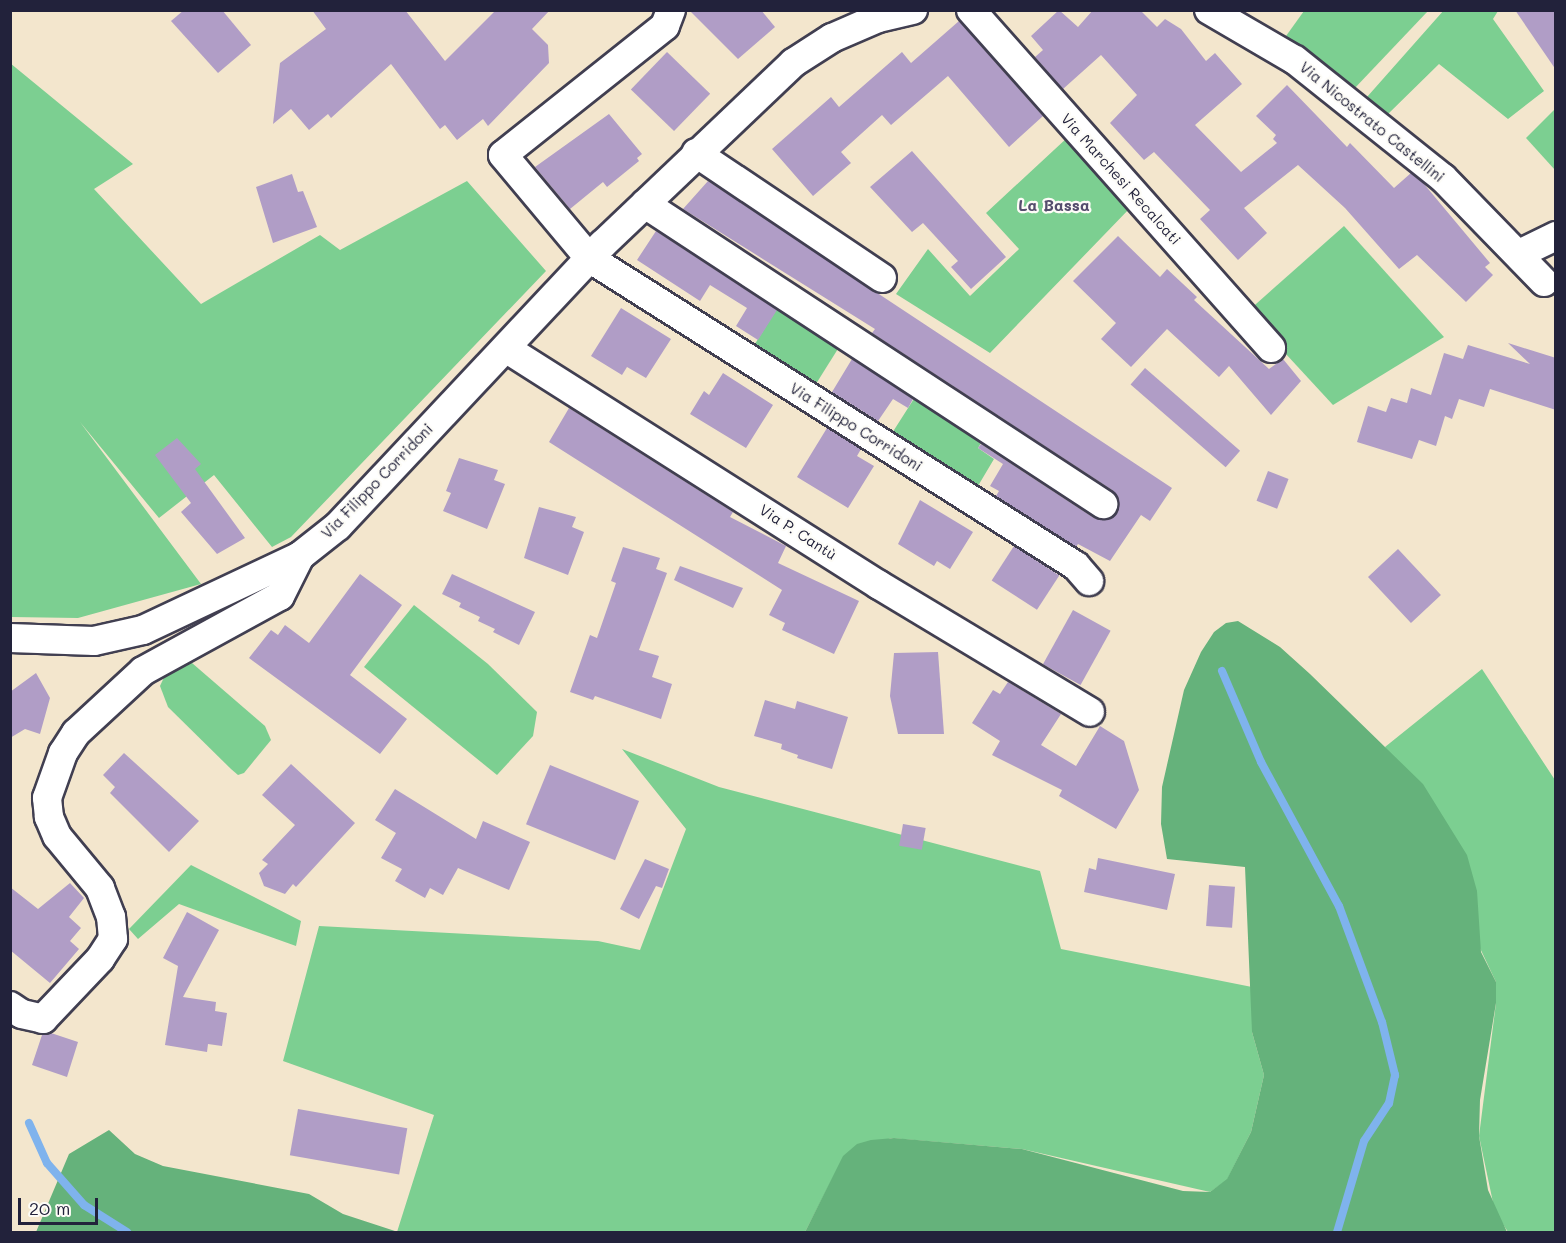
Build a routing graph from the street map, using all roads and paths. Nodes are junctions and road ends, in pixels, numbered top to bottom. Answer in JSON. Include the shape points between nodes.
{"nodes":[{"id":1,"x":671,"y":10,"type":"edge"},
{"id":2,"x":913,"y":10,"type":"edge"},
{"id":3,"x":970,"y":10,"type":"edge"},
{"id":4,"x":1209,"y":10,"type":"edge"},
{"id":5,"x":696,"y":153,"type":"junction"},
{"id":6,"x":645,"y":204,"type":"junction"},
{"id":7,"x":1556,"y":236,"type":"edge"},
{"id":8,"x":1519,"y":254,"type":"junction"},
{"id":9,"x":590,"y":258,"type":"junction"},
{"id":10,"x":882,"y":278,"type":"dead end"},
{"id":11,"x":1544,"y":282,"type":"dead end"},
{"id":12,"x":1271,"y":348,"type":"dead end"},
{"id":13,"x":507,"y":349,"type":"junction"},
{"id":14,"x":1103,"y":504,"type":"dead end"},
{"id":15,"x":300,"y":556,"type":"junction"},
{"id":16,"x":1089,"y":581,"type":"dead end"},
{"id":17,"x":10,"y":638,"type":"edge"},
{"id":18,"x":1090,"y":712,"type":"dead end"},
{"id":19,"x":10,"y":1006,"type":"edge"}],
"edges":[{"from":1,"to":9,"type":"street","via":[[665,26],[503,155]]},
{"from":2,"to":5,"type":"street","name":"Via Filippo Corridoni","via":[[878,18],[832,38],[793,63]]},
{"from":3,"to":12,"type":"street","name":"Via Marchesi Recalcati"},
{"from":4,"to":8,"type":"street","name":"Via Nicostrato Castellini","via":[[1296,60],[1443,178]]},
{"from":5,"to":6,"type":"street","name":"Via Filippo Corridoni"},
{"from":5,"to":10,"type":"street"},
{"from":6,"to":9,"type":"street","name":"Via Filippo Corridoni"},
{"from":6,"to":14,"type":"street"},
{"from":7,"to":8,"type":"street"},
{"from":8,"to":11,"type":"street","name":"Via Nicostrato Castellini"},
{"from":9,"to":13,"type":"street","name":"Via Filippo Corridoni"},
{"from":9,"to":16,"type":"street","name":"Via Filippo Corridoni","via":[[1076,566]]},
{"from":13,"to":15,"type":"street","name":"Via Filippo Corridoni","via":[[338,526]]},
{"from":13,"to":18,"type":"street","name":"Via P. Cantù","via":[[879,585]]},
{"from":15,"to":17,"type":"street","name":"Via Filippo Corridoni","via":[[143,630],[94,641]]},
{"from":15,"to":19,"type":"street","via":[[280,596],[143,671],[76,733],[63,753],[47,798],[49,817],[57,836],[100,888],[111,917],[113,939],[100,959],[43,1019],[22,1014]]}]}
